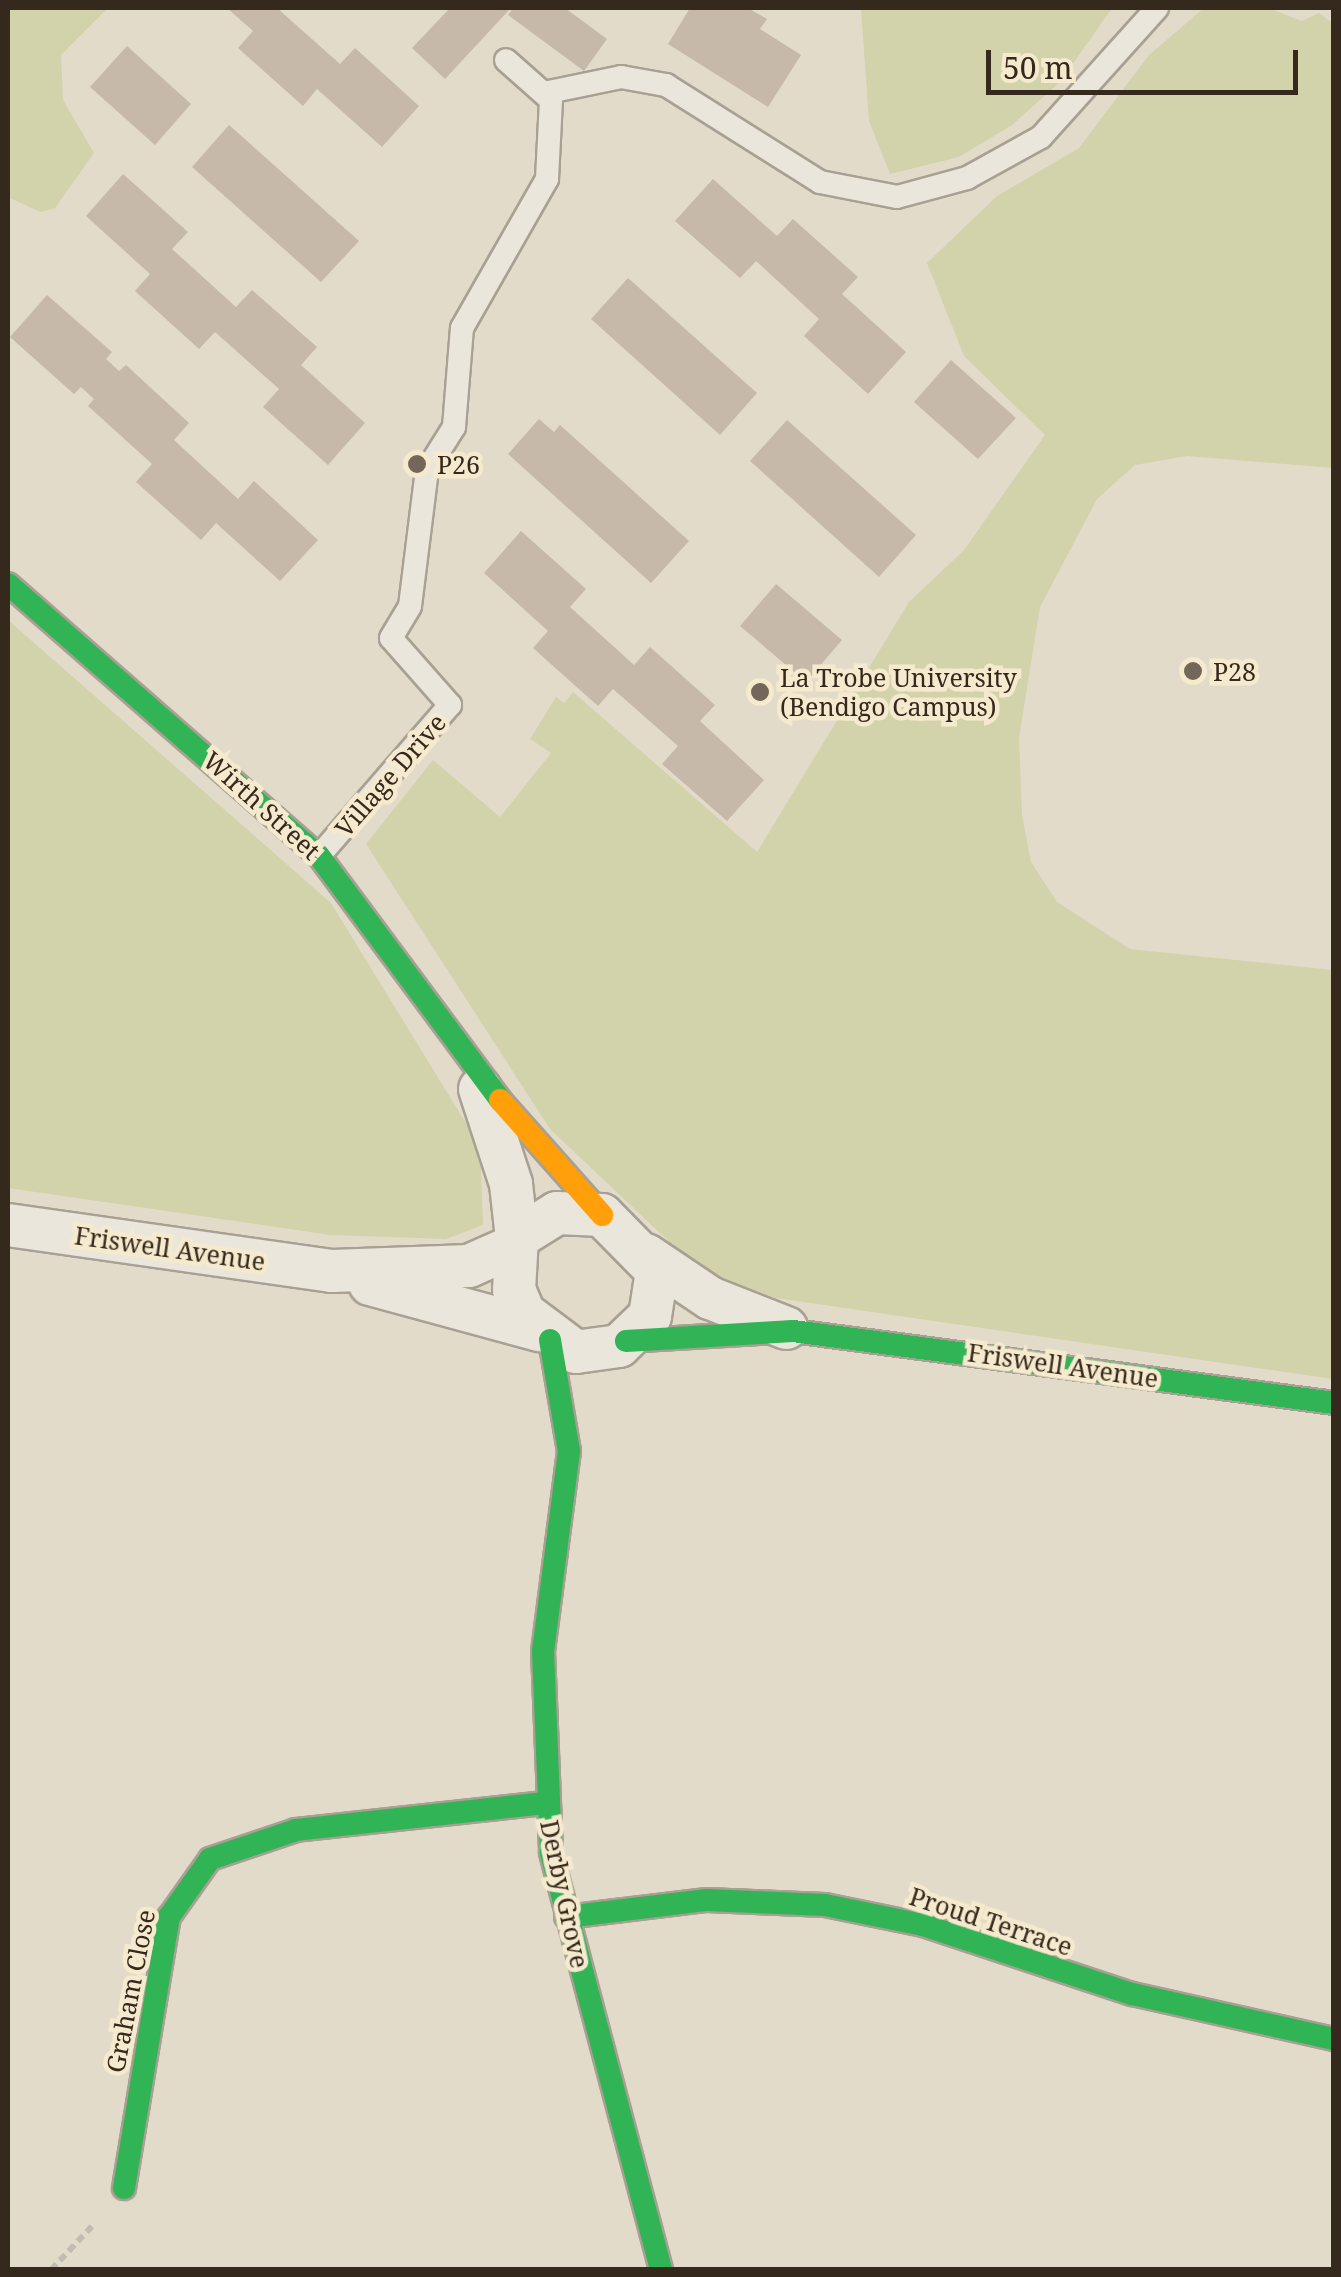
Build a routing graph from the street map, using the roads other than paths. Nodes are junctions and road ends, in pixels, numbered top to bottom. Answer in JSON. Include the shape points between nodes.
{"nodes":[{"id":1,"x":1157,"y":8,"type":"edge"},
{"id":2,"x":506,"y":60,"type":"dead end"},
{"id":3,"x":544,"y":93,"type":"junction"},
{"id":4,"x":8,"y":584,"type":"edge"},
{"id":5,"x":319,"y":856,"type":"junction"},
{"id":6,"x":474,"y":1066,"type":"junction"},
{"id":7,"x":602,"y":1215,"type":"junction"},
{"id":8,"x":8,"y":1225,"type":"edge"},
{"id":9,"x":516,"y":1242,"type":"junction"},
{"id":10,"x":646,"y":1255,"type":"junction"},
{"id":11,"x":332,"y":1271,"type":"junction"},
{"id":12,"x":793,"y":1331,"type":"junction"},
{"id":13,"x":545,"y":1335,"type":"junction"},
{"id":14,"x":623,"y":1344,"type":"junction"},
{"id":15,"x":1334,"y":1403,"type":"edge"},
{"id":16,"x":568,"y":1451,"type":"junction"},
{"id":17,"x":546,"y":1802,"type":"junction"},
{"id":18,"x":566,"y":1918,"type":"junction"},
{"id":19,"x":1334,"y":2039,"type":"edge"},
{"id":20,"x":124,"y":2188,"type":"road end"},
{"id":21,"x":661,"y":2270,"type":"edge"}],
"edges":[{"from":1,"to":3,"type":"lane","via":[[1042,138],[986,170],[897,198],[820,182],[666,85],[620,77]]},
{"from":2,"to":3,"type":"lane"},
{"from":3,"to":5,"type":"lane","name":"Village Drive","via":[[555,118],[546,180],[462,328],[454,426],[427,470],[410,606],[391,638],[450,705]]},
{"from":4,"to":5,"type":"street","name":"Wirth Street"},
{"from":5,"to":6,"type":"street","name":"Wirth Street","via":[[400,954]]},
{"from":6,"to":7,"type":"street","name":"Wirth Street"},
{"from":6,"to":9,"type":"street","name":"Wirth Street","via":[[511,1184]]},
{"from":7,"to":9,"type":"street","via":[[557,1213]]},
{"from":7,"to":10,"type":"street"},
{"from":8,"to":11,"type":"street","name":"Friswell Avenue"},
{"from":9,"to":11,"type":"street","name":"Friswell Avenue","via":[[469,1266]]},
{"from":9,"to":13,"type":"street","via":[[514,1290]]},
{"from":10,"to":12,"type":"street","name":"Friswell Avenue","via":[[710,1298]]},
{"from":10,"to":14,"type":"street","via":[[656,1295]]},
{"from":11,"to":13,"type":"street","name":"Friswell Avenue"},
{"from":12,"to":14,"type":"street","name":"Friswell Avenue"},
{"from":12,"to":15,"type":"street","name":"Friswell Avenue"},
{"from":13,"to":14,"type":"street","via":[[576,1352]]},
{"from":13,"to":16,"type":"street","name":"Derby Grove","via":[[562,1370]]},
{"from":14,"to":16,"type":"street","name":"Derby Grove"},
{"from":16,"to":17,"type":"street","name":"Derby Grove","via":[[543,1651]]},
{"from":17,"to":18,"type":"street","name":"Derby Grove"},
{"from":17,"to":20,"type":"street","name":"Graham Close","via":[[296,1830],[210,1859],[169,1917]]},
{"from":18,"to":19,"type":"street","name":"Proud Terrace","via":[[707,1900],[825,1905],[924,1925],[1132,1994]]},
{"from":18,"to":21,"type":"street","name":"Derby Grove"}]}
